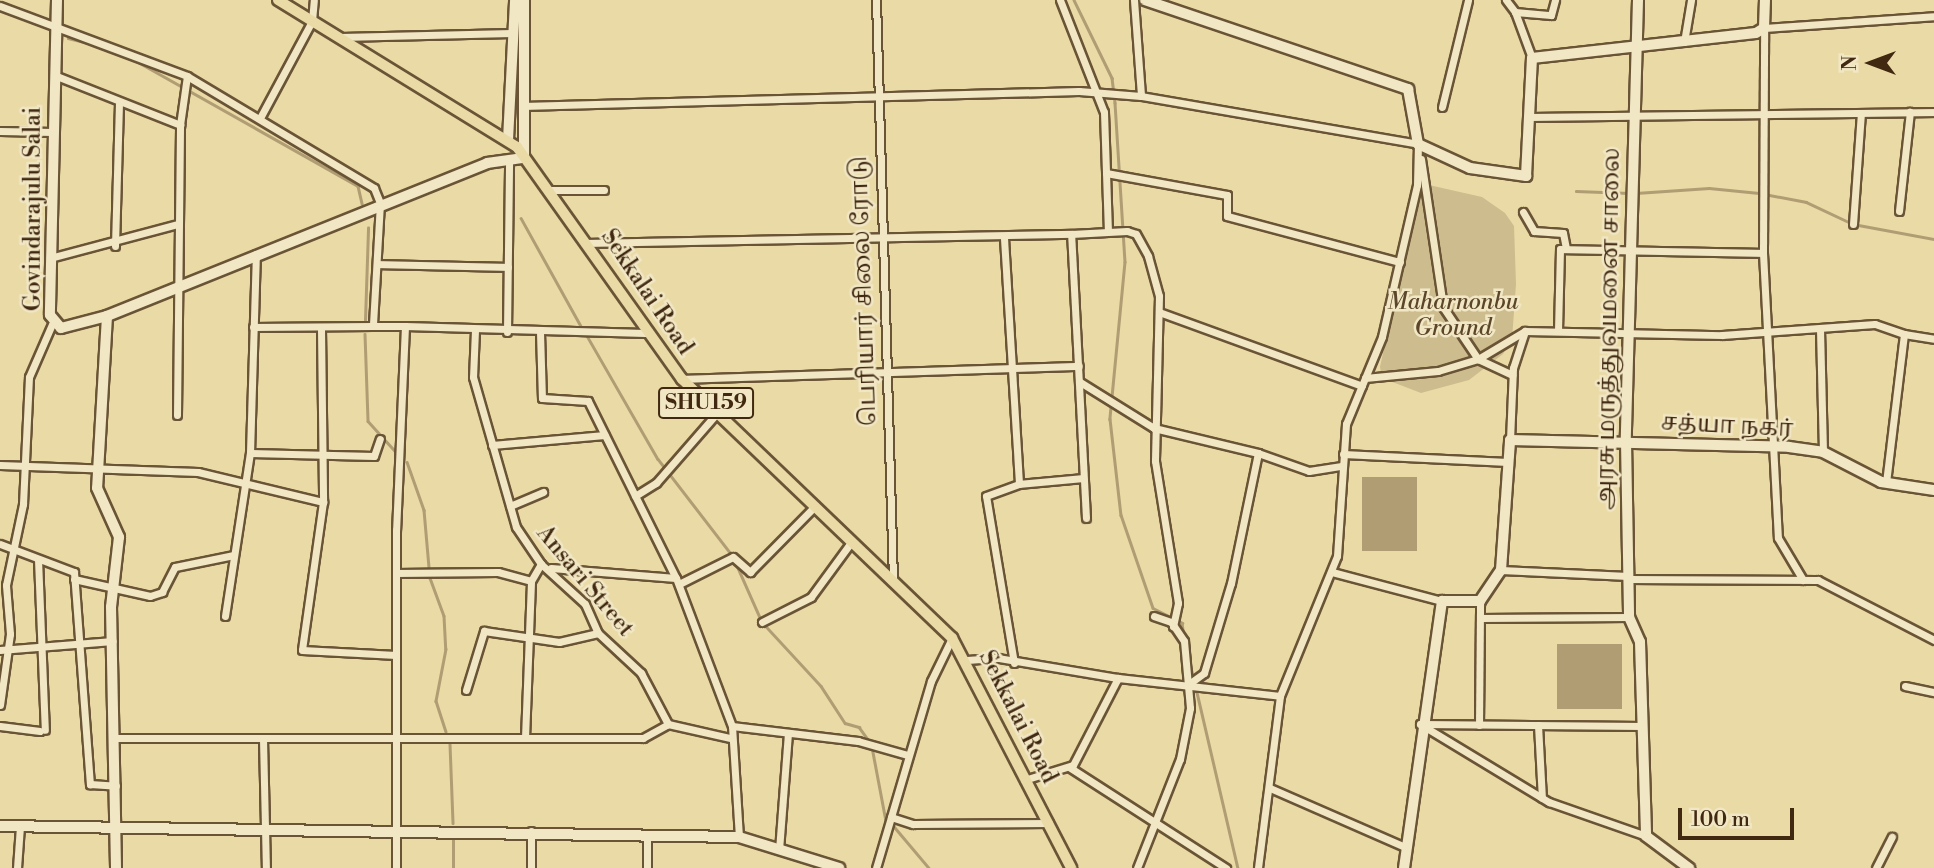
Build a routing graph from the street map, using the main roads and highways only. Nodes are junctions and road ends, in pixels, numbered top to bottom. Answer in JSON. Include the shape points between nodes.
{"nodes":[{"id":1,"x":278,"y":0,"type":"edge"},
{"id":2,"x":1071,"y":868,"type":"edge"}],
"edges":[{"from":1,"to":2,"type":"main road","name":"Sekkalai Road","number":"SHU159","via":[[508,140],[550,190],[645,333],[682,379],[952,638]]}]}
